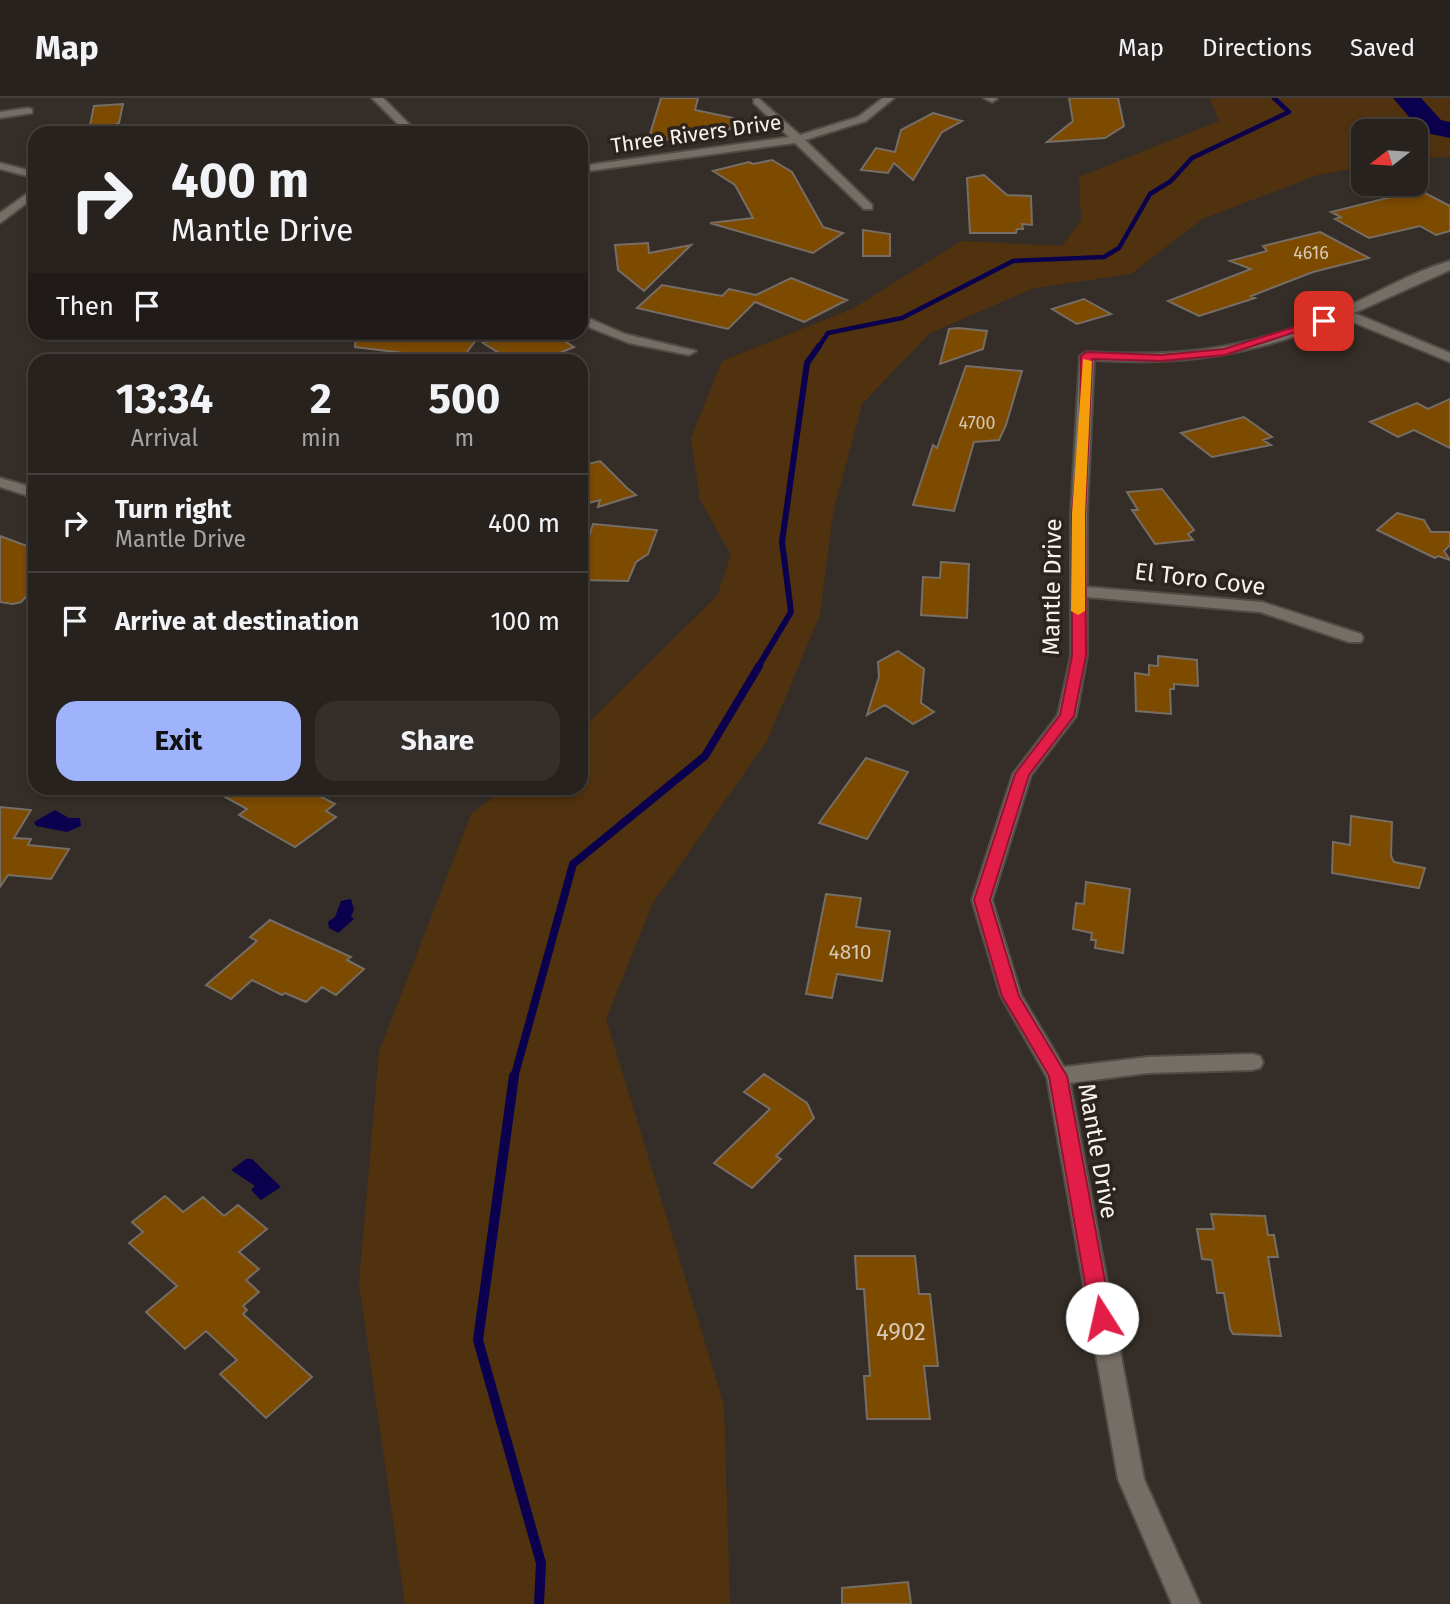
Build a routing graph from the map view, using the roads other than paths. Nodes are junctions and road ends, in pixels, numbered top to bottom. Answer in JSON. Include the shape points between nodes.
{"nodes":[{"id":1,"x":377,"y":98,"type":"edge"},
{"id":2,"x":889,"y":98,"type":"edge"},
{"id":3,"x":758,"y":102,"type":"dead end"},
{"id":4,"x":28,"y":111,"type":"dead end"},
{"id":5,"x":0,"y":115,"type":"edge"},
{"id":6,"x":401,"y":126,"type":"edge"},
{"id":7,"x":798,"y":139,"type":"junction"},
{"id":8,"x":0,"y":166,"type":"edge"},
{"id":9,"x":588,"y":168,"type":"edge"},
{"id":10,"x":28,"y":173,"type":"edge"},
{"id":11,"x":28,"y":197,"type":"edge"},
{"id":12,"x":868,"y":206,"type":"dead end"},
{"id":13,"x":0,"y":219,"type":"edge"},
{"id":14,"x":1450,"y":265,"type":"edge"},
{"id":15,"x":1344,"y":314,"type":"junction"},
{"id":16,"x":588,"y":324,"type":"edge"},
{"id":17,"x":689,"y":351,"type":"dead end"},
{"id":18,"x":1450,"y":358,"type":"edge"},
{"id":19,"x":0,"y":482,"type":"edge"},
{"id":20,"x":28,"y":491,"type":"edge"},
{"id":21,"x":1078,"y":591,"type":"junction"},
{"id":22,"x":1355,"y":638,"type":"dead end"},
{"id":23,"x":1252,"y":1062,"type":"dead end"},
{"id":24,"x":1058,"y":1076,"type":"junction"},
{"id":25,"x":1186,"y":1604,"type":"edge"}],
"edges":[{"from":1,"to":6,"type":"street"},
{"from":2,"to":7,"type":"street","name":"Three Rivers Drive","via":[[862,119]]},
{"from":3,"to":7,"type":"street"},
{"from":4,"to":5,"type":"street"},
{"from":7,"to":9,"type":"street","name":"Three Rivers Drive"},
{"from":7,"to":12,"type":"street"},
{"from":8,"to":10,"type":"street"},
{"from":11,"to":13,"type":"street"},
{"from":14,"to":15,"type":"street","name":"Mantle Drive"},
{"from":15,"to":18,"type":"street"},
{"from":15,"to":21,"type":"street","name":"Mantle Drive","via":[[1225,352],[1161,358],[1087,356]]},
{"from":16,"to":17,"type":"street","via":[[645,345]]},
{"from":19,"to":20,"type":"street"},
{"from":21,"to":22,"type":"street","name":"El Toro Cove","via":[[1262,607]]},
{"from":21,"to":24,"type":"street","name":"Mantle Drive","via":[[1079,656],[1067,716],[1022,774],[982,900],[1011,996]]},
{"from":23,"to":24,"type":"street","via":[[1148,1065]]},
{"from":24,"to":25,"type":"street","name":"Mantle Drive","via":[[1131,1479]]}]}
